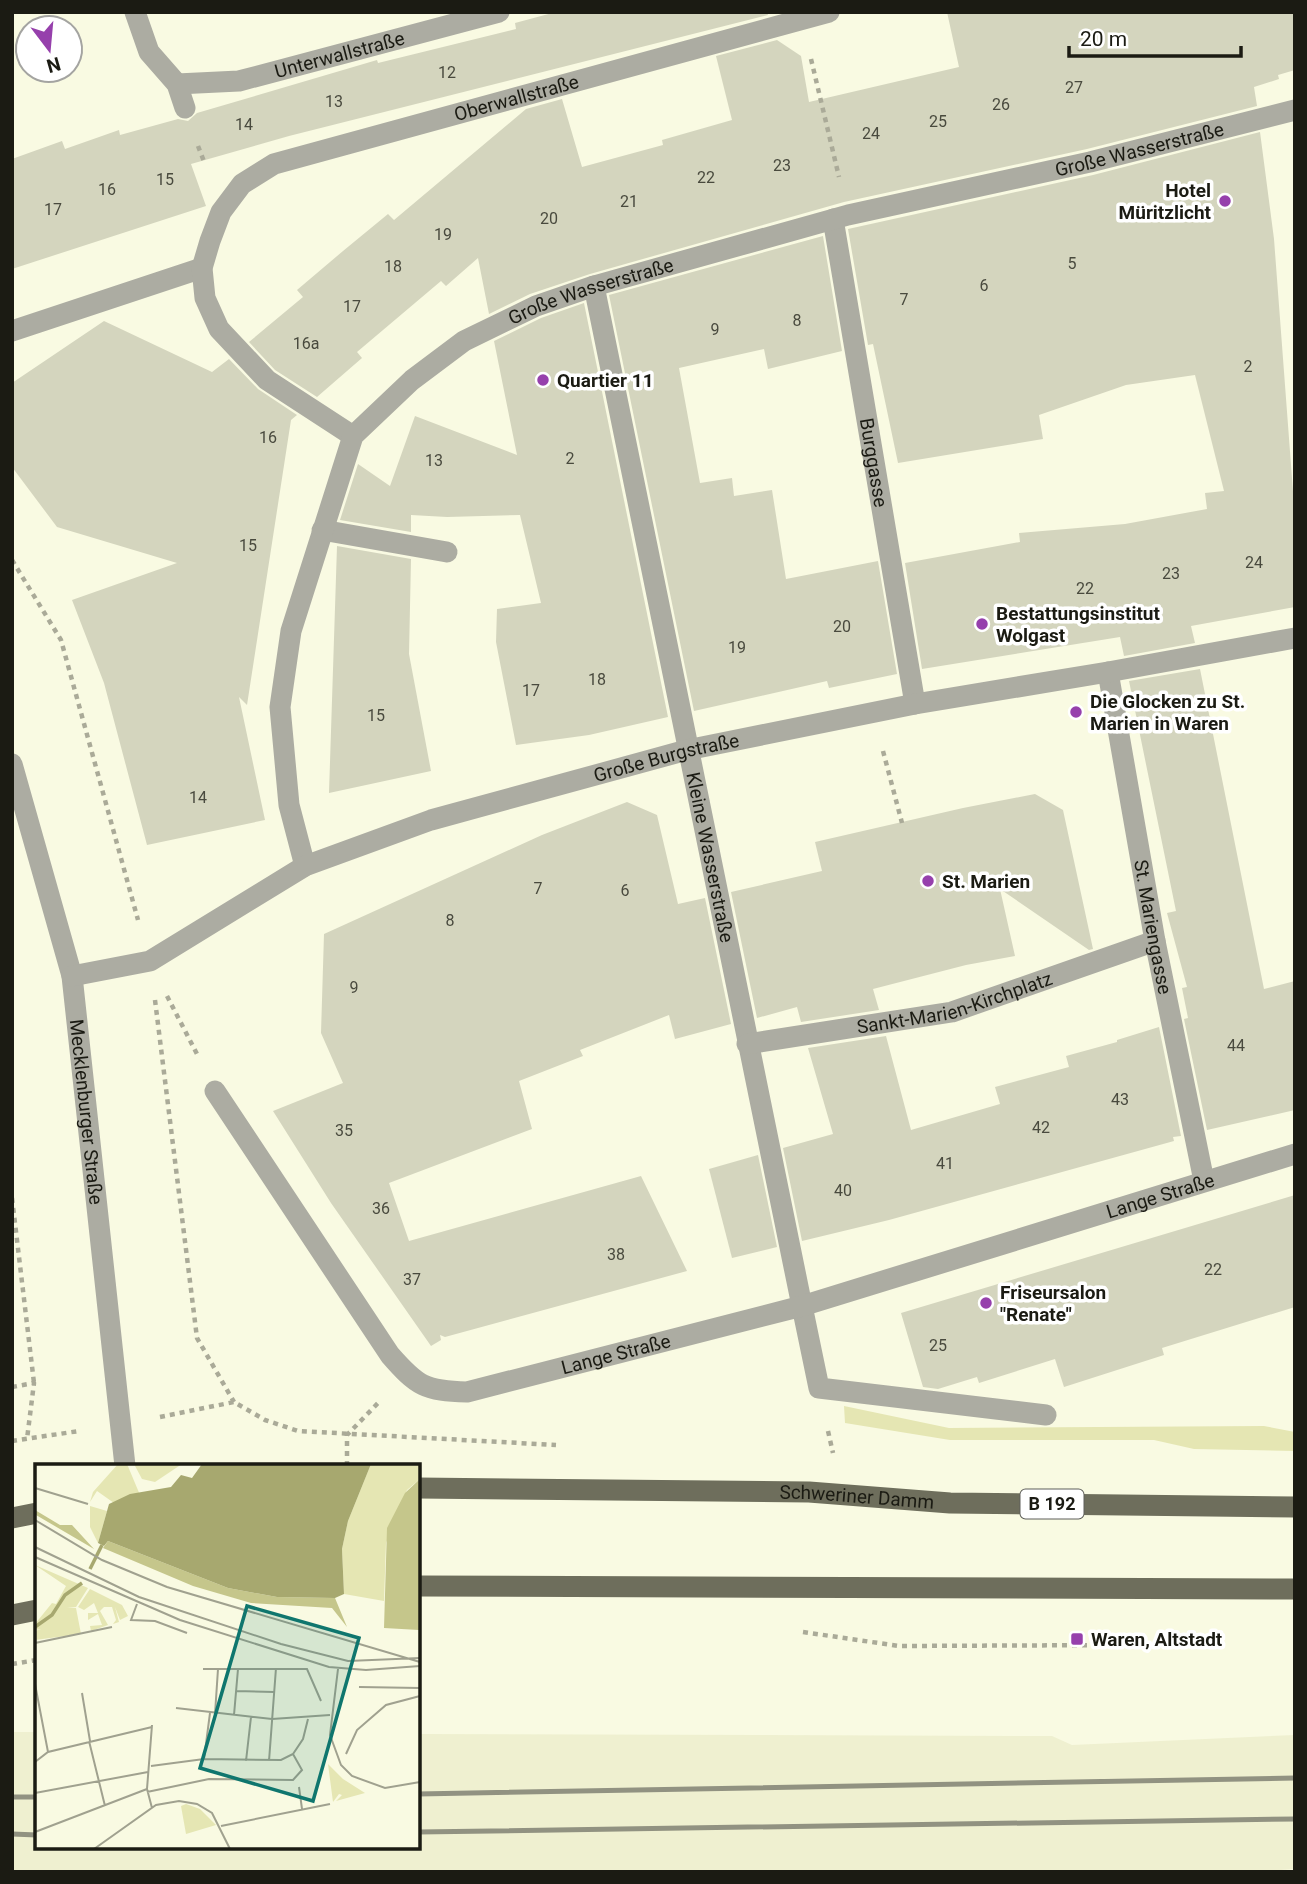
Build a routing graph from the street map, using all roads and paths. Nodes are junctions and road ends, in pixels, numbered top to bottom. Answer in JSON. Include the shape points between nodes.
{"nodes":[{"id":1,"x":135,"y":12,"type":"edge"},
{"id":2,"x":499,"y":12,"type":"edge"},
{"id":3,"x":829,"y":12,"type":"edge"},
{"id":4,"x":801,"y":20,"type":"junction"},
{"id":5,"x":177,"y":84,"type":"junction"},
{"id":6,"x":185,"y":108,"type":"joint"},
{"id":7,"x":1295,"y":110,"type":"edge"},
{"id":8,"x":221,"y":212,"type":"junction"},
{"id":9,"x":841,"y":217,"type":"junction"},
{"id":10,"x":202,"y":268,"type":"junction"},
{"id":11,"x":594,"y":286,"type":"junction"},
{"id":12,"x":12,"y":331,"type":"edge"},
{"id":13,"x":353,"y":436,"type":"junction"},
{"id":14,"x":322,"y":530,"type":"junction"},
{"id":15,"x":447,"y":552,"type":"dead end"},
{"id":16,"x":12,"y":560,"type":"edge"},
{"id":17,"x":1295,"y":638,"type":"edge"},
{"id":18,"x":1108,"y":672,"type":"junction"},
{"id":19,"x":915,"y":704,"type":"junction"},
{"id":20,"x":873,"y":713,"type":"junction"},
{"id":21,"x":687,"y":750,"type":"junction"},
{"id":22,"x":12,"y":764,"type":"edge"},
{"id":23,"x":902,"y":823,"type":"dead end"},
{"id":24,"x":305,"y":866,"type":"junction"},
{"id":25,"x":1155,"y":941,"type":"junction"},
{"id":26,"x":150,"y":961,"type":"junction"},
{"id":27,"x":72,"y":976,"type":"junction"},
{"id":28,"x":747,"y":1044,"type":"junction"},
{"id":29,"x":215,"y":1091,"type":"joint"},
{"id":30,"x":1295,"y":1154,"type":"edge"},
{"id":31,"x":1204,"y":1181,"type":"junction"},
{"id":32,"x":12,"y":1198,"type":"edge"},
{"id":33,"x":802,"y":1306,"type":"junction"},
{"id":34,"x":34,"y":1383,"type":"junction"},
{"id":35,"x":12,"y":1387,"type":"edge"},
{"id":36,"x":234,"y":1402,"type":"junction"},
{"id":37,"x":1046,"y":1415,"type":"dead end"},
{"id":38,"x":121,"y":1424,"type":"junction"},
{"id":39,"x":27,"y":1439,"type":"junction"},
{"id":40,"x":12,"y":1441,"type":"edge"},
{"id":41,"x":125,"y":1464,"type":"edge"},
{"id":42,"x":347,"y":1464,"type":"edge"},
{"id":43,"x":420,"y":1488,"type":"edge"},
{"id":44,"x":1295,"y":1507,"type":"edge"},
{"id":45,"x":35,"y":1513,"type":"edge"},
{"id":46,"x":12,"y":1518,"type":"edge"},
{"id":47,"x":420,"y":1586,"type":"edge"},
{"id":48,"x":1295,"y":1590,"type":"edge"},
{"id":49,"x":35,"y":1610,"type":"edge"},
{"id":50,"x":12,"y":1615,"type":"edge"},
{"id":51,"x":35,"y":1660,"type":"edge"},
{"id":52,"x":12,"y":1664,"type":"edge"}],
"edges":[{"from":1,"to":5,"type":"street","via":[[149,52]]},
{"from":2,"to":5,"type":"street","name":"Unterwallstraße","via":[[239,81]]},
{"from":3,"to":4,"type":"street","name":"Oberwallstraße"},
{"from":4,"to":8,"type":"street","name":"Oberwallstraße","via":[[274,164],[242,184]]},
{"from":4,"to":9,"type":"path"},
{"from":5,"to":6,"type":"street"},
{"from":6,"to":8,"type":"path"},
{"from":7,"to":9,"type":"street","name":"Große Wasserstraße","via":[[1090,162]]},
{"from":8,"to":10,"type":"street","name":"Oberwallstraße"},
{"from":9,"to":11,"type":"street","name":"Große Wasserstraße"},
{"from":9,"to":19,"type":"street","name":"Burggasse"},
{"from":10,"to":12,"type":"street"},
{"from":10,"to":13,"type":"street","via":[[205,298],[219,329],[267,380]]},
{"from":11,"to":13,"type":"street","name":"Große Wasserstraße","via":[[536,306],[464,341],[412,380]]},
{"from":11,"to":21,"type":"street","name":"Kleine Wasserstraße"},
{"from":13,"to":14,"type":"street","name":"Große Wasserstraße"},
{"from":14,"to":15,"type":"street"},
{"from":14,"to":24,"type":"street","name":"Große Wasserstraße","via":[[291,631],[280,707],[289,804]]},
{"from":16,"to":26,"type":"path","via":[[61,640]]},
{"from":17,"to":18,"type":"street","name":"Große Burgstraße"},
{"from":18,"to":19,"type":"street","name":"Große Burgstraße"},
{"from":18,"to":25,"type":"street","name":"St. Mariengasse"},
{"from":19,"to":20,"type":"street","name":"Große Burgstraße"},
{"from":20,"to":21,"type":"street","name":"Große Burgstraße"},
{"from":20,"to":23,"type":"path"},
{"from":21,"to":24,"type":"street","name":"Große Burgstraße","via":[[431,820]]},
{"from":21,"to":28,"type":"street","name":"Kleine Wasserstraße"},
{"from":22,"to":27,"type":"street","name":"Mecklenburger Straße"},
{"from":24,"to":26,"type":"street","name":"Große Burgstraße"},
{"from":25,"to":28,"type":"street","name":"Sankt-Marien-Kirchplatz","via":[[952,1012]]},
{"from":25,"to":31,"type":"street","name":"St. Mariengasse"},
{"from":26,"to":27,"type":"street","name":"Große Burgstraße"},
{"from":26,"to":29,"type":"path"},
{"from":26,"to":36,"type":"path","via":[[197,1338]]},
{"from":27,"to":38,"type":"street","name":"Mecklenburger Straße"},
{"from":28,"to":33,"type":"street","name":"Kleine Wasserstraße"},
{"from":29,"to":33,"type":"street","name":"Lange Straße","via":[[390,1355],[411,1379],[436,1391],[467,1392]]},
{"from":30,"to":31,"type":"street","name":"Lange Straße"},
{"from":31,"to":33,"type":"street","name":"Lange Straße"},
{"from":32,"to":34,"type":"path"},
{"from":33,"to":37,"type":"street","name":"Kleine Wasserstraße","via":[[819,1388]]},
{"from":34,"to":35,"type":"path"},
{"from":34,"to":39,"type":"path"},
{"from":36,"to":38,"type":"path"},
{"from":36,"to":42,"type":"path","via":[[298,1432],[347,1435]]},
{"from":38,"to":39,"type":"path"},
{"from":38,"to":41,"type":"street","name":"Mecklenburger Straße"},
{"from":39,"to":40,"type":"path"},
{"from":43,"to":44,"type":"main road","name":"Schweriner Damm","number":"B 192","via":[[809,1492],[950,1503]]},
{"from":45,"to":46,"type":"main road"},
{"from":47,"to":48,"type":"main road"},
{"from":49,"to":50,"type":"main road"},
{"from":51,"to":52,"type":"path"}]}
